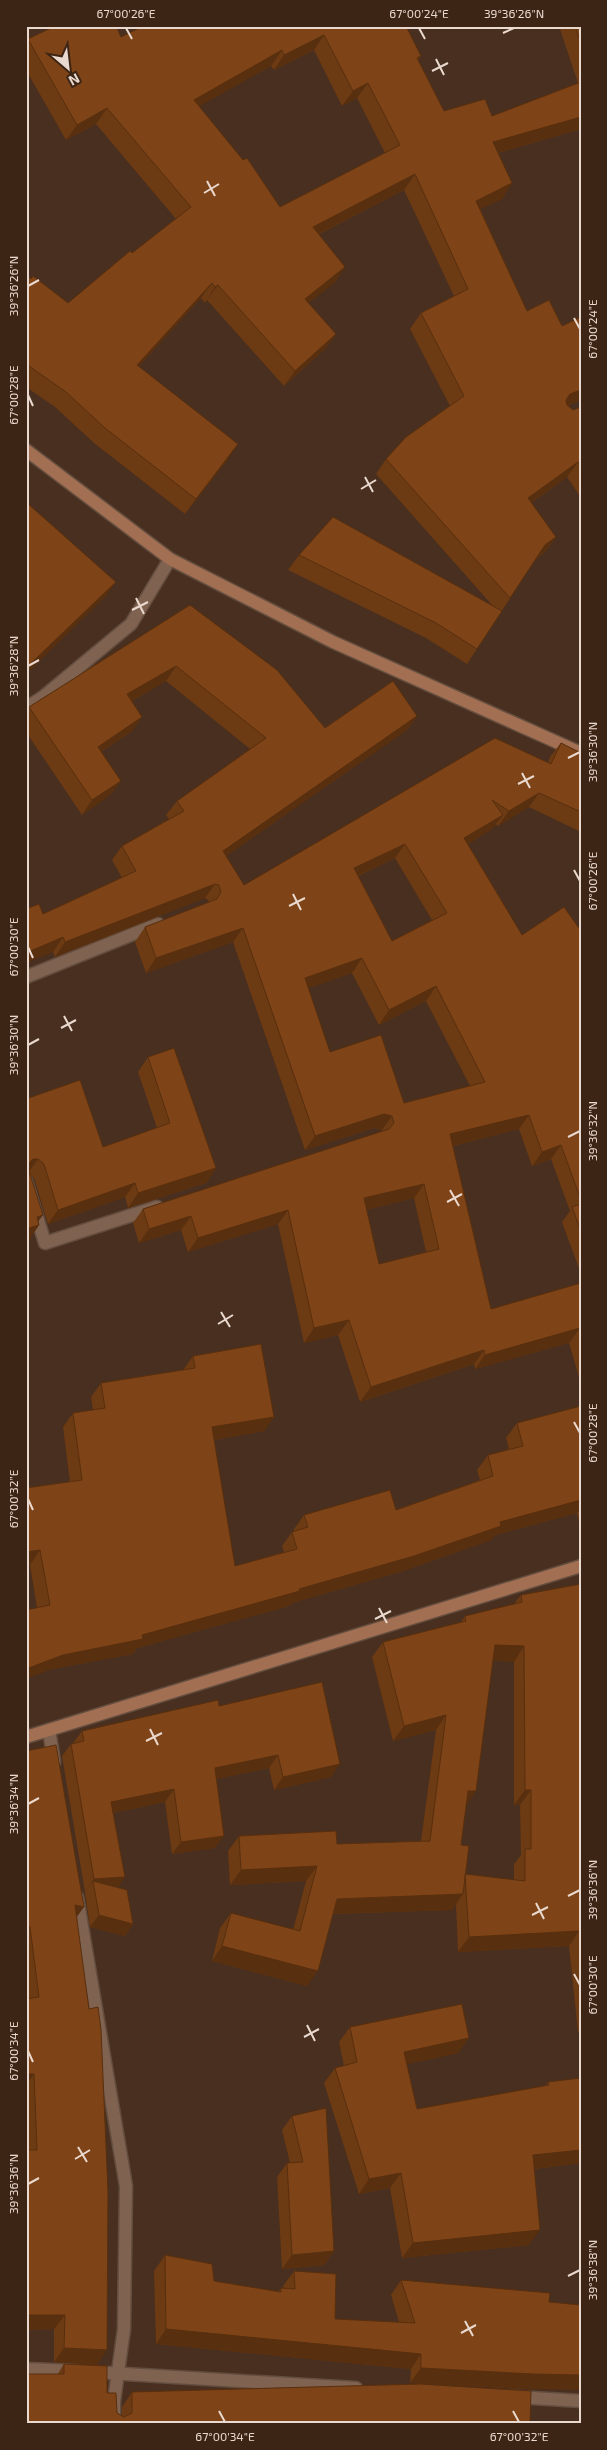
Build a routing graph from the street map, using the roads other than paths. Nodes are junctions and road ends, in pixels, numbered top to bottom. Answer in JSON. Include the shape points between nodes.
{"nodes":[{"id":1,"x":26,"y":450,"type":"edge"},
{"id":2,"x":170,"y":559,"type":"junction"},
{"id":3,"x":26,"y":708,"type":"edge"},
{"id":4,"x":581,"y":753,"type":"edge"},
{"id":5,"x":168,"y":920,"type":"edge"},
{"id":6,"x":26,"y":978,"type":"edge"},
{"id":7,"x":26,"y":1182,"type":"edge"},
{"id":8,"x":168,"y":1203,"type":"edge"},
{"id":9,"x":581,"y":1566,"type":"edge"},
{"id":10,"x":49,"y":1730,"type":"junction"},
{"id":11,"x":26,"y":1737,"type":"edge"},
{"id":12,"x":57,"y":1778,"type":"edge"},
{"id":13,"x":75,"y":1885,"type":"edge"},
{"id":14,"x":26,"y":2368,"type":"edge"},
{"id":15,"x":117,"y":2373,"type":"junction"},
{"id":16,"x":366,"y":2388,"type":"edge"},
{"id":17,"x":505,"y":2397,"type":"edge"},
{"id":18,"x":581,"y":2401,"type":"edge"},
{"id":19,"x":114,"y":2424,"type":"edge"}],
"edges":[{"from":1,"to":2,"type":"main road"},
{"from":2,"to":3,"type":"street","via":[[131,624]]},
{"from":2,"to":4,"type":"main road","via":[[333,642]]},
{"from":5,"to":6,"type":"street"},
{"from":7,"to":8,"type":"street","via":[[44,1243]]},
{"from":9,"to":10,"type":"main road"},
{"from":10,"to":11,"type":"main road"},
{"from":10,"to":12,"type":"street"},
{"from":13,"to":15,"type":"street","via":[[126,2186],[124,2329]]},
{"from":14,"to":15,"type":"street"},
{"from":15,"to":16,"type":"street"},
{"from":15,"to":19,"type":"street"},
{"from":17,"to":18,"type":"street"}]}
